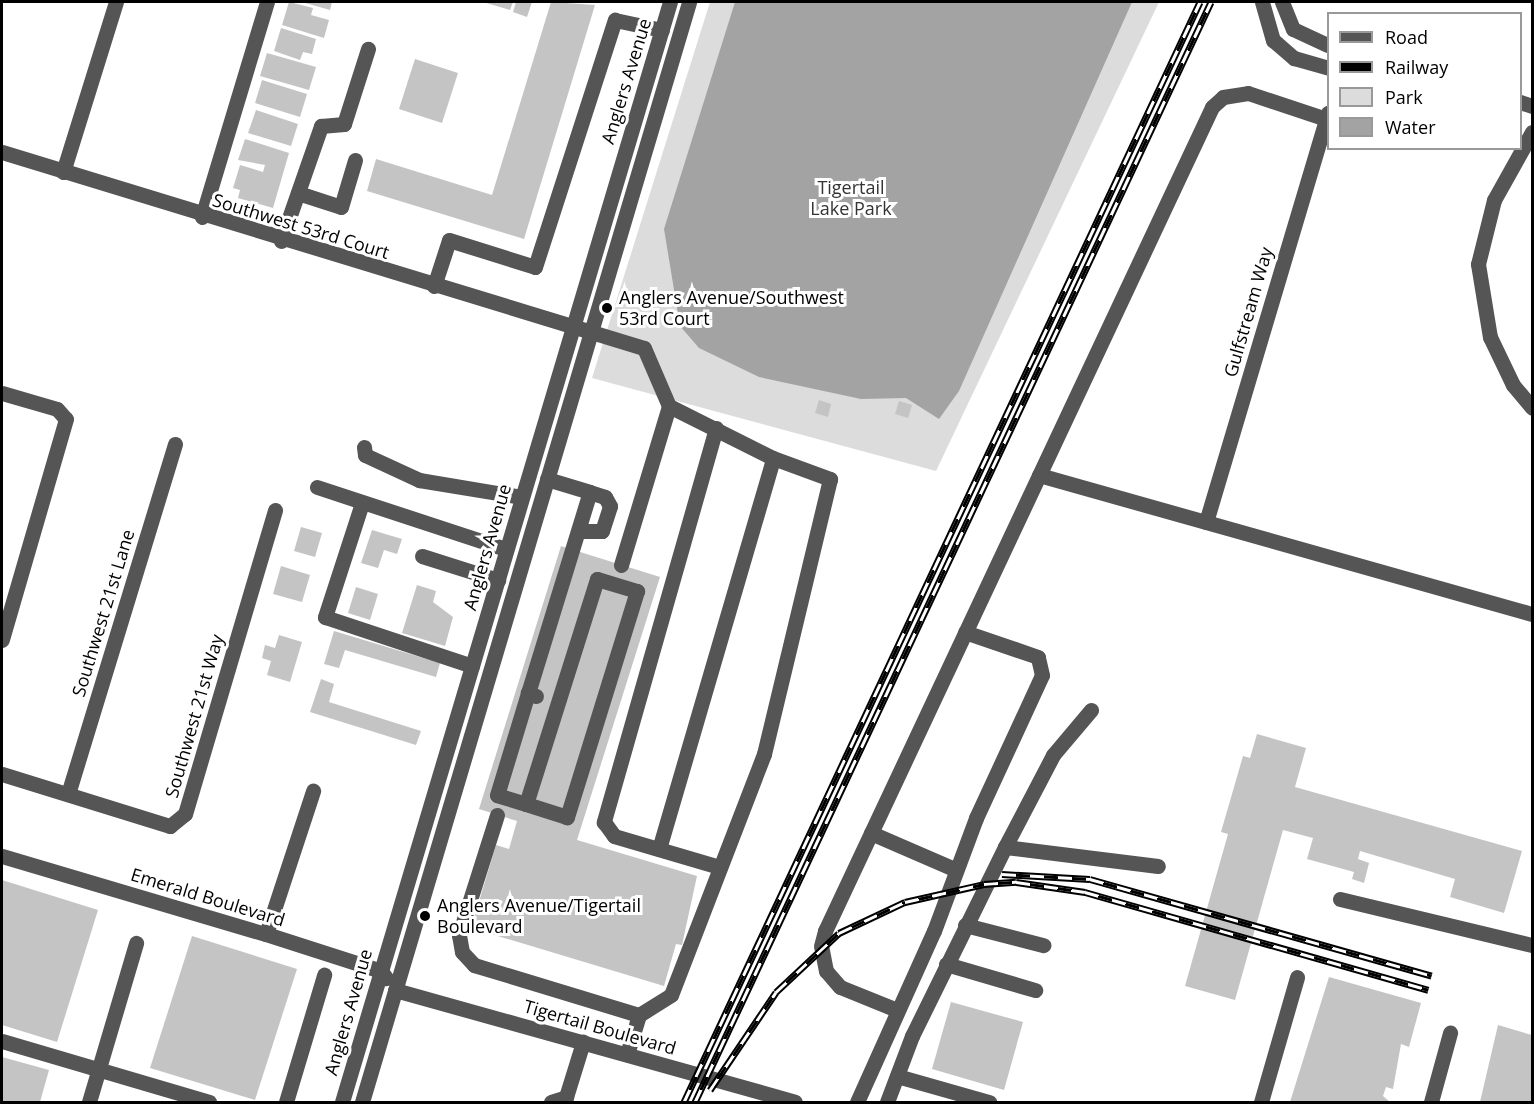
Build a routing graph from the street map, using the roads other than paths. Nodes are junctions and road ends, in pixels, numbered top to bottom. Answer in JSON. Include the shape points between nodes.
{"nodes":[{"id":1,"x":116,"y":2,"type":"edge"},
{"id":2,"x":267,"y":2,"type":"edge"},
{"id":3,"x":670,"y":2,"type":"edge"},
{"id":4,"x":689,"y":2,"type":"edge"},
{"id":5,"x":1262,"y":2,"type":"edge"},
{"id":6,"x":1282,"y":2,"type":"edge"},
{"id":7,"x":662,"y":30,"type":"junction"},
{"id":8,"x":1327,"y":44,"type":"edge"},
{"id":9,"x":368,"y":49,"type":"dead end"},
{"id":10,"x":1327,"y":67,"type":"edge"},
{"id":11,"x":1327,"y":116,"type":"edge"},
{"id":12,"x":1533,"y":130,"type":"edge"},
{"id":13,"x":1522,"y":150,"type":"edge"},
{"id":14,"x":1522,"y":150,"type":"edge"},
{"id":15,"x":2,"y":152,"type":"edge"},
{"id":16,"x":355,"y":160,"type":"dead end"},
{"id":17,"x":63,"y":172,"type":"junction"},
{"id":18,"x":298,"y":194,"type":"junction"},
{"id":19,"x":202,"y":217,"type":"junction"},
{"id":20,"x":281,"y":241,"type":"junction"},
{"id":21,"x":434,"y":286,"type":"junction"},
{"id":22,"x":572,"y":328,"type":"junction"},
{"id":23,"x":591,"y":333,"type":"junction"},
{"id":24,"x":2,"y":393,"type":"edge"},
{"id":25,"x":669,"y":406,"type":"junction"},
{"id":26,"x":1533,"y":408,"type":"edge"},
{"id":27,"x":716,"y":428,"type":"junction"},
{"id":28,"x":175,"y":444,"type":"dead end"},
{"id":29,"x":364,"y":447,"type":"dead end"},
{"id":30,"x":773,"y":458,"type":"junction"},
{"id":31,"x":1039,"y":475,"type":"junction"},
{"id":32,"x":547,"y":479,"type":"junction"},
{"id":33,"x":317,"y":487,"type":"dead end"},
{"id":34,"x":590,"y":492,"type":"junction"},
{"id":35,"x":522,"y":497,"type":"junction"},
{"id":36,"x":362,"y":503,"type":"junction"},
{"id":37,"x":275,"y":510,"type":"dead end"},
{"id":38,"x":1206,"y":522,"type":"junction"},
{"id":39,"x":579,"y":531,"type":"junction"},
{"id":40,"x":506,"y":549,"type":"junction"},
{"id":41,"x":422,"y":556,"type":"dead end"},
{"id":42,"x":621,"y":565,"type":"dead end"},
{"id":43,"x":498,"y":580,"type":"junction"},
{"id":44,"x":1533,"y":614,"type":"edge"},
{"id":45,"x":965,"y":632,"type":"junction"},
{"id":46,"x":2,"y":640,"type":"edge"},
{"id":47,"x":472,"y":666,"type":"junction"},
{"id":48,"x":1091,"y":710,"type":"dead end"},
{"id":49,"x":2,"y":774,"type":"edge"},
{"id":50,"x":313,"y":791,"type":"dead end"},
{"id":51,"x":68,"y":794,"type":"junction"},
{"id":52,"x":526,"y":804,"type":"junction"},
{"id":53,"x":497,"y":815,"type":"dead end"},
{"id":54,"x":871,"y":833,"type":"junction"},
{"id":55,"x":1005,"y":847,"type":"junction"},
{"id":56,"x":659,"y":849,"type":"junction"},
{"id":57,"x":2,"y":856,"type":"edge"},
{"id":58,"x":1158,"y":866,"type":"dead end"},
{"id":59,"x":719,"y":867,"type":"junction"},
{"id":60,"x":954,"y":869,"type":"junction"},
{"id":61,"x":1340,"y":899,"type":"dead end"},
{"id":62,"x":965,"y":925,"type":"junction"},
{"id":63,"x":266,"y":934,"type":"junction"},
{"id":64,"x":136,"y":943,"type":"dead end"},
{"id":65,"x":1043,"y":945,"type":"dead end"},
{"id":66,"x":1533,"y":945,"type":"edge"},
{"id":67,"x":946,"y":964,"type":"junction"},
{"id":68,"x":381,"y":971,"type":"junction"},
{"id":69,"x":324,"y":975,"type":"dead end"},
{"id":70,"x":1298,"y":977,"type":"dead end"},
{"id":71,"x":395,"y":990,"type":"junction"},
{"id":72,"x":1035,"y":990,"type":"dead end"},
{"id":73,"x":897,"y":1010,"type":"junction"},
{"id":74,"x":639,"y":1015,"type":"junction"},
{"id":75,"x":1450,"y":1033,"type":"dead end"},
{"id":76,"x":2,"y":1041,"type":"edge"},
{"id":77,"x":583,"y":1042,"type":"junction"},
{"id":78,"x":627,"y":1054,"type":"junction"},
{"id":79,"x":99,"y":1070,"type":"junction"},
{"id":80,"x":897,"y":1076,"type":"junction"},
{"id":81,"x":565,"y":1101,"type":"edge"},
{"id":82,"x":89,"y":1102,"type":"edge"},
{"id":83,"x":209,"y":1102,"type":"edge"},
{"id":84,"x":286,"y":1102,"type":"edge"},
{"id":85,"x":342,"y":1102,"type":"edge"},
{"id":86,"x":362,"y":1102,"type":"edge"},
{"id":87,"x":795,"y":1102,"type":"edge"},
{"id":88,"x":857,"y":1102,"type":"edge"},
{"id":89,"x":887,"y":1102,"type":"edge"},
{"id":90,"x":989,"y":1102,"type":"edge"},
{"id":91,"x":1261,"y":1102,"type":"edge"},
{"id":92,"x":1431,"y":1102,"type":"edge"}],
"edges":[{"from":1,"to":17,"type":"street"},
{"from":2,"to":19,"type":"street"},
{"from":3,"to":7,"type":"street","name":"Anglers Avenue"},
{"from":4,"to":23,"type":"street","name":"Anglers Avenue"},
{"from":5,"to":10,"type":"street","via":[[1273,40],[1294,58]]},
{"from":6,"to":8,"type":"street","via":[[1293,29]]},
{"from":7,"to":21,"type":"street","via":[[615,20],[535,267],[449,240]]},
{"from":7,"to":22,"type":"street","name":"Anglers Avenue"},
{"from":9,"to":18,"type":"street","via":[[344,124],[321,126]]},
{"from":11,"to":31,"type":"street","via":[[1248,93],[1223,97],[1212,107]]},
{"from":11,"to":38,"type":"street","name":"Gulfstream Way"},
{"from":12,"to":13,"type":"street"},
{"from":14,"to":26,"type":"street","via":[[1494,200],[1478,264],[1483,315],[1494,346],[1513,385]]},
{"from":15,"to":17,"type":"street","name":"Southwest 53rd Court"},
{"from":16,"to":18,"type":"street","via":[[341,207]]},
{"from":17,"to":19,"type":"street","name":"Southwest 53rd Court"},
{"from":18,"to":20,"type":"street"},
{"from":19,"to":20,"type":"street","name":"Southwest 53rd Court"},
{"from":20,"to":21,"type":"street","name":"Southwest 53rd Court"},
{"from":21,"to":22,"type":"street","name":"Southwest 53rd Court"},
{"from":22,"to":23,"type":"street","name":"Southwest 53rd Court"},
{"from":22,"to":35,"type":"street","name":"Anglers Avenue"},
{"from":23,"to":25,"type":"street","name":"Southwest 53rd Court","via":[[644,348]]},
{"from":23,"to":32,"type":"street","name":"Anglers Avenue"},
{"from":24,"to":46,"type":"street","via":[[57,410],[66,418]]},
{"from":25,"to":27,"type":"street"},
{"from":25,"to":42,"type":"street"},
{"from":27,"to":30,"type":"street"},
{"from":27,"to":56,"type":"street","via":[[604,822],[614,836]]},
{"from":28,"to":51,"type":"street","name":"Southwest 21st Lane"},
{"from":29,"to":35,"type":"street","via":[[365,455],[419,480]]},
{"from":30,"to":56,"type":"street"},
{"from":30,"to":59,"type":"street","via":[[822,473],[832,489],[764,754]]},
{"from":31,"to":38,"type":"street"},
{"from":31,"to":45,"type":"street"},
{"from":32,"to":34,"type":"street"},
{"from":32,"to":71,"type":"street","name":"Anglers Avenue"},
{"from":33,"to":36,"type":"street"},
{"from":34,"to":39,"type":"street"},
{"from":34,"to":39,"type":"street","via":[[605,497],[610,506],[602,531]]},
{"from":35,"to":40,"type":"street","name":"Anglers Avenue"},
{"from":36,"to":40,"type":"street"},
{"from":36,"to":47,"type":"street","via":[[325,617]]},
{"from":37,"to":51,"type":"street","name":"Southwest 21st Way","via":[[185,814],[170,826]]},
{"from":38,"to":44,"type":"street"},
{"from":39,"to":52,"type":"street","via":[[532,694],[497,795]]},
{"from":40,"to":43,"type":"street","name":"Anglers Avenue"},
{"from":41,"to":43,"type":"street"},
{"from":43,"to":47,"type":"street","name":"Anglers Avenue"},
{"from":45,"to":54,"type":"street"},
{"from":45,"to":60,"type":"street","via":[[1038,657],[1042,675]]},
{"from":47,"to":68,"type":"street","name":"Anglers Avenue"},
{"from":48,"to":55,"type":"street","via":[[1053,755]]},
{"from":49,"to":51,"type":"street","name":"Southwest 21st Way"},
{"from":50,"to":63,"type":"street"},
{"from":52,"to":52,"type":"street","via":[[567,817],[637,591],[597,579]]},
{"from":53,"to":74,"type":"street","via":[[459,935],[462,952],[474,965]]},
{"from":54,"to":60,"type":"street"},
{"from":54,"to":73,"type":"street","via":[[821,946],[826,971],[840,987]]},
{"from":55,"to":58,"type":"street"},
{"from":55,"to":62,"type":"street"},
{"from":56,"to":59,"type":"street"},
{"from":57,"to":63,"type":"street","name":"Emerald Boulevard"},
{"from":59,"to":74,"type":"street","via":[[671,995]]},
{"from":60,"to":73,"type":"street","via":[[934,931]]},
{"from":61,"to":66,"type":"street"},
{"from":62,"to":65,"type":"street"},
{"from":62,"to":67,"type":"street"},
{"from":63,"to":68,"type":"street","name":"Emerald Boulevard"},
{"from":64,"to":79,"type":"street"},
{"from":67,"to":72,"type":"street"},
{"from":67,"to":80,"type":"street"},
{"from":68,"to":71,"type":"street"},
{"from":68,"to":85,"type":"street","name":"Anglers Avenue"},
{"from":69,"to":84,"type":"street"},
{"from":70,"to":91,"type":"street"},
{"from":71,"to":77,"type":"street","name":"Tigertail Boulevard"},
{"from":71,"to":86,"type":"street","name":"Anglers Avenue"},
{"from":73,"to":88,"type":"street"},
{"from":74,"to":78,"type":"street"},
{"from":75,"to":92,"type":"street"},
{"from":76,"to":79,"type":"street"},
{"from":77,"to":78,"type":"street","name":"Tigertail Boulevard"},
{"from":77,"to":81,"type":"street"},
{"from":78,"to":87,"type":"street","name":"Tigertail Boulevard"},
{"from":79,"to":82,"type":"street"},
{"from":79,"to":83,"type":"street"},
{"from":80,"to":89,"type":"street"},
{"from":80,"to":90,"type":"street"}]}
